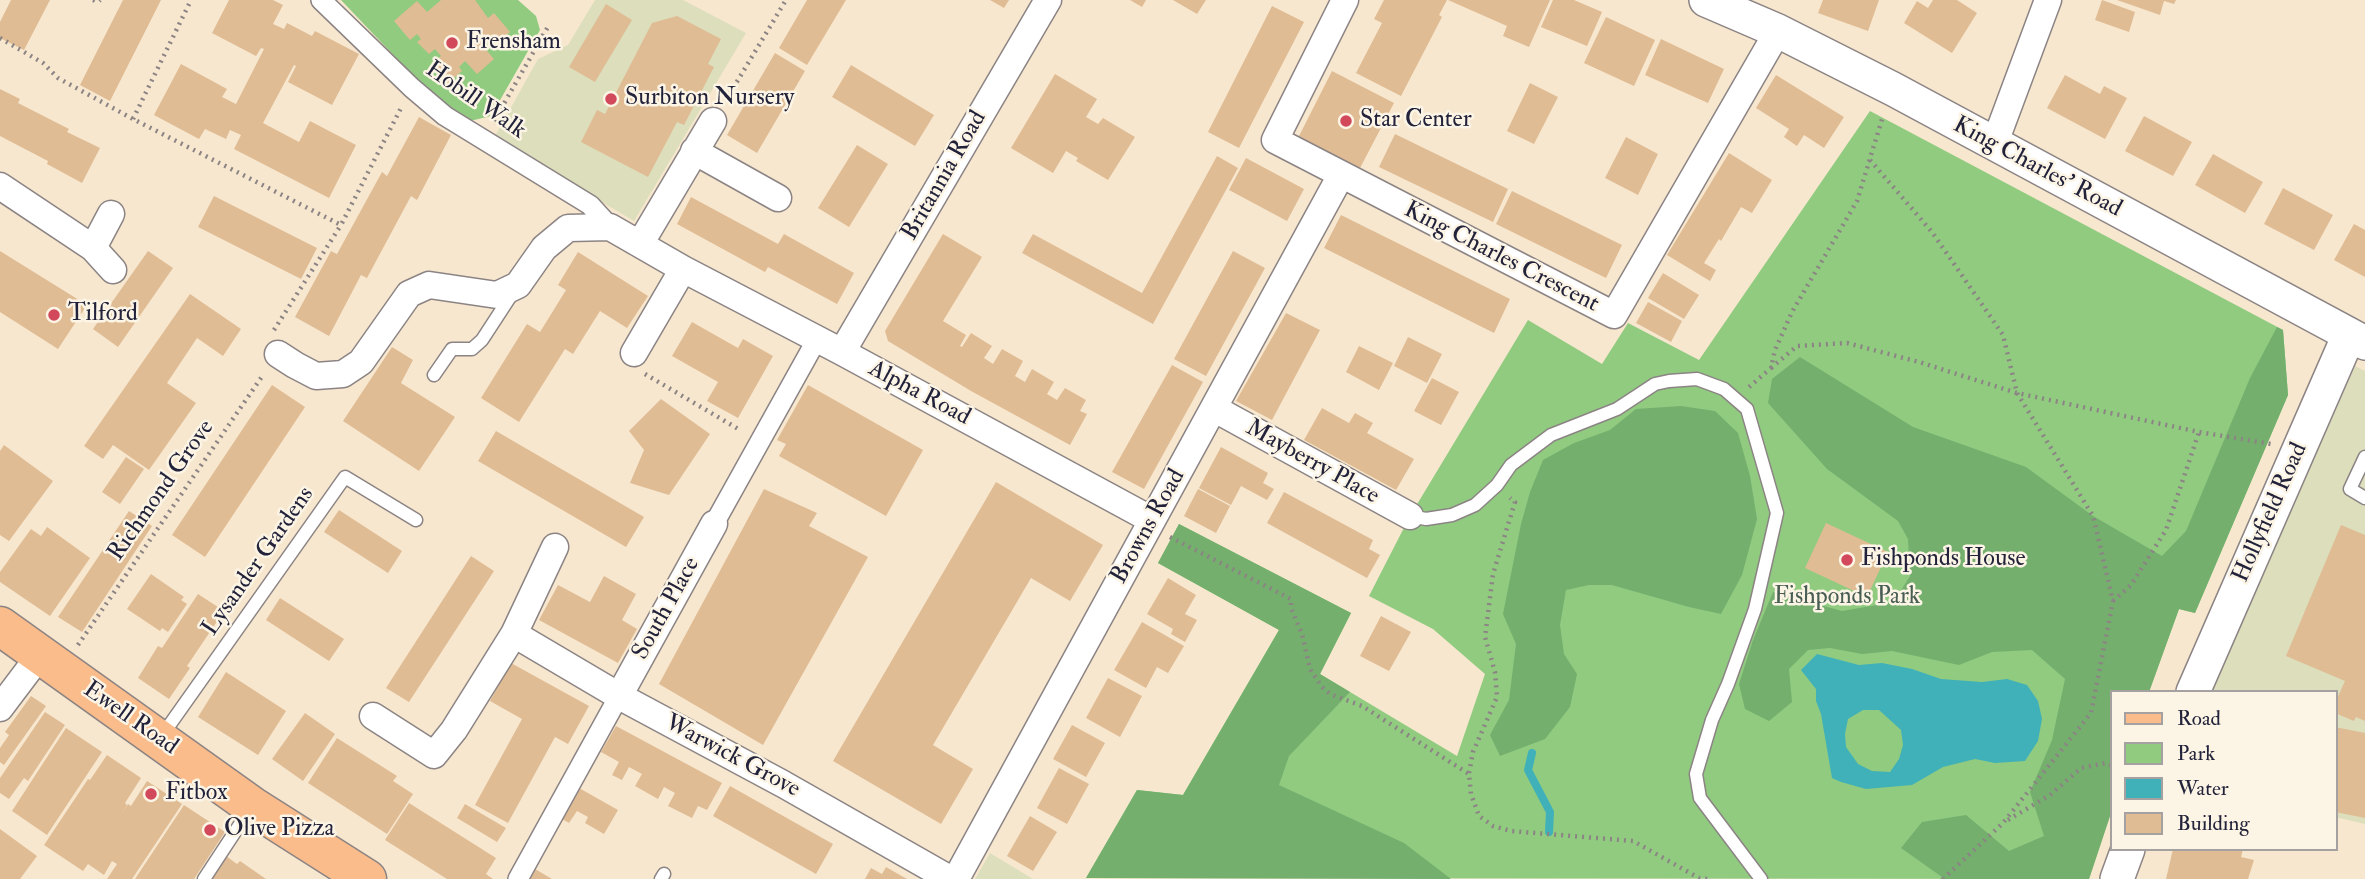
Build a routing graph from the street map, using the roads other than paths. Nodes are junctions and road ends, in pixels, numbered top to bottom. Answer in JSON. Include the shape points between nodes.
{"nodes":[{"id":1,"x":321,"y":0,"type":"edge"},
{"id":2,"x":1048,"y":0,"type":"edge"},
{"id":3,"x":1345,"y":0,"type":"edge"},
{"id":4,"x":1706,"y":0,"type":"edge"},
{"id":5,"x":2048,"y":0,"type":"edge"},
{"id":6,"x":1778,"y":31,"type":"junction"},
{"id":7,"x":713,"y":121,"type":"road end"},
{"id":8,"x":1994,"y":145,"type":"junction"},
{"id":9,"x":694,"y":151,"type":"junction"},
{"id":10,"x":1341,"y":175,"type":"junction"},
{"id":11,"x":0,"y":186,"type":"edge"},
{"id":12,"x":778,"y":198,"type":"dead end"},
{"id":13,"x":111,"y":214,"type":"dead end"},
{"id":14,"x":610,"y":227,"type":"junction"},
{"id":15,"x":639,"y":244,"type":"junction"},
{"id":16,"x":93,"y":248,"type":"junction"},
{"id":17,"x":684,"y":269,"type":"junction"},
{"id":18,"x":113,"y":270,"type":"dead end"},
{"id":19,"x":518,"y":285,"type":"junction"},
{"id":20,"x":817,"y":339,"type":"junction"},
{"id":21,"x":2357,"y":339,"type":"edge"},
{"id":22,"x":842,"y":352,"type":"junction"},
{"id":23,"x":634,"y":353,"type":"road end"},
{"id":24,"x":278,"y":354,"type":"road end"},
{"id":25,"x":434,"y":376,"type":"dead end"},
{"id":26,"x":1215,"y":409,"type":"junction"},
{"id":27,"x":2365,"y":457,"type":"edge"},
{"id":28,"x":2365,"y":498,"type":"edge"},
{"id":29,"x":1410,"y":516,"type":"joint"},
{"id":30,"x":416,"y":520,"type":"dead end"},
{"id":31,"x":1152,"y":520,"type":"junction"},
{"id":32,"x":714,"y":524,"type":"joint"},
{"id":33,"x":555,"y":547,"type":"dead end"},
{"id":34,"x":0,"y":626,"type":"edge"},
{"id":35,"x":514,"y":634,"type":"junction"},
{"id":36,"x":57,"y":652,"type":"junction"},
{"id":37,"x":2194,"y":690,"type":"edge"},
{"id":38,"x":619,"y":696,"type":"junction"},
{"id":39,"x":0,"y":708,"type":"edge"},
{"id":40,"x":373,"y":716,"type":"dead end"},
{"id":41,"x":159,"y":740,"type":"junction"},
{"id":42,"x":252,"y":806,"type":"junction"},
{"id":43,"x":2127,"y":851,"type":"edge"},
{"id":44,"x":204,"y":879,"type":"edge"},
{"id":45,"x":367,"y":879,"type":"edge"},
{"id":46,"x":518,"y":879,"type":"edge"},
{"id":47,"x":950,"y":879,"type":"edge"},
{"id":48,"x":956,"y":879,"type":"edge"},
{"id":49,"x":1760,"y":879,"type":"edge"},
{"id":50,"x":2117,"y":879,"type":"edge"}],
"edges":[{"from":1,"to":14,"type":"street","name":"Hobill Walk","via":[[445,116],[590,205]]},
{"from":2,"to":22,"type":"street","name":"Britannia Road"},
{"from":3,"to":10,"type":"street","name":"King Charles Crescent","via":[[1275,141]]},
{"from":4,"to":6,"type":"street","name":"King Charles' Road"},
{"from":5,"to":8,"type":"street"},
{"from":6,"to":8,"type":"street","name":"King Charles' Road"},
{"from":6,"to":10,"type":"street","name":"King Charles Crescent","via":[[1614,315]]},
{"from":7,"to":9,"type":"street"},
{"from":8,"to":21,"type":"street","name":"King Charles' Road"},
{"from":9,"to":12,"type":"street"},
{"from":9,"to":15,"type":"street"},
{"from":10,"to":26,"type":"street","name":"Browns Road"},
{"from":11,"to":16,"type":"street"},
{"from":13,"to":16,"type":"street"},
{"from":14,"to":15,"type":"street","name":"Alpha Road"},
{"from":14,"to":19,"type":"street","via":[[568,228],[544,248]]},
{"from":15,"to":17,"type":"street","name":"Alpha Road"},
{"from":16,"to":18,"type":"street"},
{"from":17,"to":20,"type":"street","name":"Alpha Road"},
{"from":17,"to":23,"type":"street"},
{"from":19,"to":24,"type":"street","via":[[497,295],[429,285],[409,294],[361,362],[343,374],[316,376]]},
{"from":19,"to":25,"type":"lane","via":[[482,340],[472,349],[452,349]]},
{"from":20,"to":22,"type":"street","name":"Alpha Road"},
{"from":20,"to":32,"type":"street","name":"South Place"},
{"from":21,"to":37,"type":"street","name":"Hollyfield Road","via":[[2299,449]]},
{"from":22,"to":31,"type":"street","name":"Alpha Road"},
{"from":26,"to":29,"type":"street","name":"Mayberry Place"},
{"from":26,"to":31,"type":"street","name":"Browns Road"},
{"from":27,"to":28,"type":"lane","via":[[2350,489]]},
{"from":29,"to":49,"type":"lane","via":[[1426,519],[1475,505],[1511,465],[1551,435],[1618,409],[1655,384],[1697,379],[1724,389],[1747,409],[1777,513],[1755,609],[1696,774],[1700,798]]},
{"from":30,"to":41,"type":"lane","name":"Lysander Gardens","via":[[345,477]]},
{"from":31,"to":48,"type":"street","name":"Browns Road"},
{"from":32,"to":38,"type":"street","name":"South Place"},
{"from":33,"to":35,"type":"street"},
{"from":34,"to":36,"type":"main road","name":"Ewell Road"},
{"from":35,"to":38,"type":"street","name":"Warwick Grove"},
{"from":35,"to":40,"type":"street","via":[[435,755]]},
{"from":36,"to":39,"type":"street"},
{"from":36,"to":41,"type":"main road","name":"Ewell Road"},
{"from":38,"to":46,"type":"street","name":"South Place"},
{"from":38,"to":47,"type":"street","name":"Warwick Grove"},
{"from":41,"to":42,"type":"main road","name":"Ewell Road"},
{"from":42,"to":44,"type":"lane"},
{"from":42,"to":45,"type":"main road","name":"Ewell Road"},
{"from":43,"to":50,"type":"street"}]}
